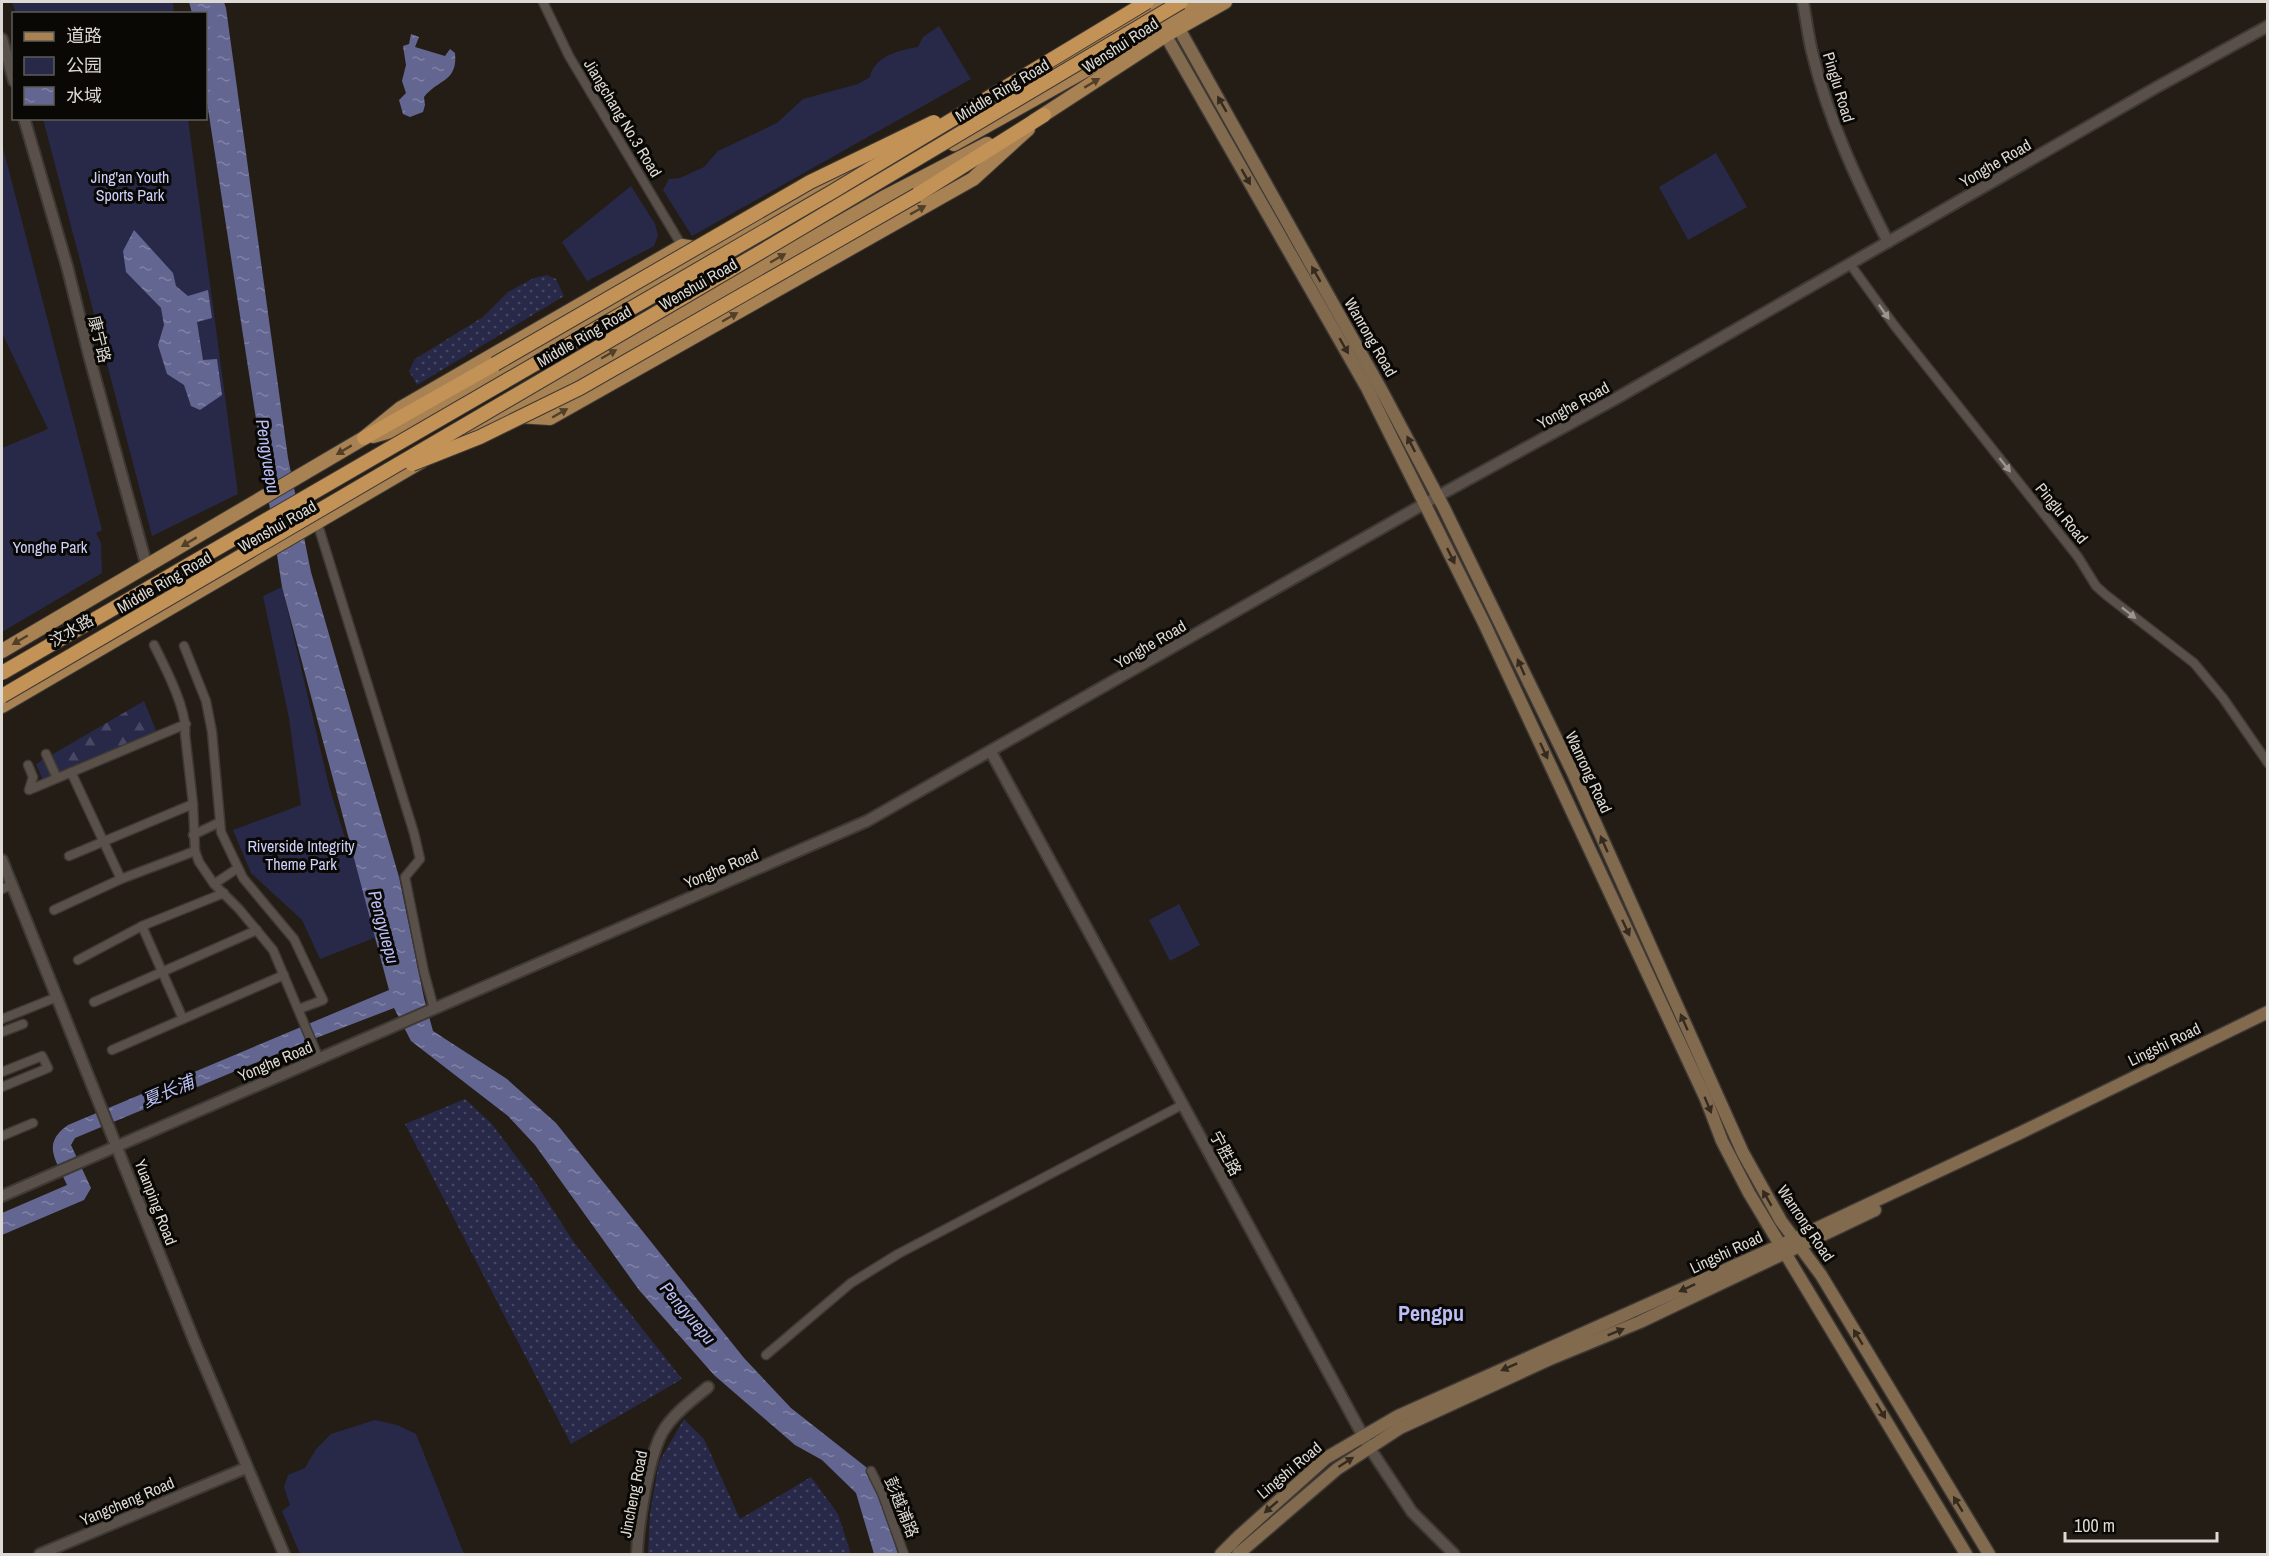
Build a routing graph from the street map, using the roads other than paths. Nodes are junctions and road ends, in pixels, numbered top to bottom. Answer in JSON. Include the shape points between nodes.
{"nodes":[{"id":1,"x":543,"y":2,"type":"edge"},
{"id":2,"x":1135,"y":2,"type":"edge"},
{"id":3,"x":1181,"y":2,"type":"edge"},
{"id":4,"x":1203,"y":2,"type":"edge"},
{"id":5,"x":1225,"y":2,"type":"edge"},
{"id":6,"x":1803,"y":2,"type":"edge"},
{"id":7,"x":1152,"y":3,"type":"edge"},
{"id":8,"x":1176,"y":24,"type":"junction"},
{"id":9,"x":2268,"y":26,"type":"edge"},
{"id":10,"x":1163,"y":31,"type":"junction"},
{"id":11,"x":1139,"y":38,"type":"junction"},
{"id":12,"x":2,"y":39,"type":"edge"},
{"id":13,"x":1120,"y":66,"type":"junction"},
{"id":14,"x":1045,"y":71,"type":"junction"},
{"id":15,"x":12,"y":74,"type":"edge"},
{"id":16,"x":1018,"y":75,"type":"junction"},
{"id":17,"x":990,"y":96,"type":"junction"},
{"id":18,"x":1065,"y":99,"type":"junction"},
{"id":19,"x":1013,"y":112,"type":"junction"},
{"id":20,"x":1044,"y":116,"type":"junction"},
{"id":21,"x":25,"y":120,"type":"edge"},
{"id":22,"x":841,"y":222,"type":"junction"},
{"id":23,"x":885,"y":229,"type":"junction"},
{"id":24,"x":1888,"y":242,"type":"junction"},
{"id":25,"x":682,"y":246,"type":"junction"},
{"id":26,"x":706,"y":250,"type":"junction"},
{"id":27,"x":1850,"y":264,"type":"junction"},
{"id":28,"x":499,"y":366,"type":"junction"},
{"id":29,"x":480,"y":402,"type":"junction"},
{"id":30,"x":504,"y":415,"type":"junction"},
{"id":31,"x":364,"y":438,"type":"junction"},
{"id":32,"x":405,"y":455,"type":"junction"},
{"id":33,"x":371,"y":480,"type":"junction"},
{"id":34,"x":389,"y":480,"type":"junction"},
{"id":35,"x":1438,"y":496,"type":"junction"},
{"id":36,"x":315,"y":503,"type":"junction"},
{"id":37,"x":1425,"y":503,"type":"junction"},
{"id":38,"x":312,"y":524,"type":"junction"},
{"id":39,"x":252,"y":546,"type":"junction"},
{"id":40,"x":147,"y":567,"type":"junction"},
{"id":41,"x":133,"y":630,"type":"junction"},
{"id":42,"x":87,"y":639,"type":"junction"},
{"id":43,"x":154,"y":645,"type":"dead end"},
{"id":44,"x":184,"y":646,"type":"dead end"},
{"id":45,"x":2,"y":651,"type":"edge"},
{"id":46,"x":2,"y":673,"type":"edge"},
{"id":47,"x":2,"y":679,"type":"edge"},
{"id":48,"x":2,"y":689,"type":"edge"},
{"id":49,"x":2,"y":696,"type":"edge"},
{"id":50,"x":2,"y":706,"type":"edge"},
{"id":51,"x":186,"y":724,"type":"junction"},
{"id":52,"x":991,"y":752,"type":"junction"},
{"id":53,"x":46,"y":754,"type":"dead end"},
{"id":54,"x":2268,"y":763,"type":"edge"},
{"id":55,"x":28,"y":765,"type":"dead end"},
{"id":56,"x":71,"y":772,"type":"junction"},
{"id":57,"x":57,"y":778,"type":"junction"},
{"id":58,"x":193,"y":804,"type":"junction"},
{"id":59,"x":220,"y":822,"type":"junction"},
{"id":60,"x":194,"y":835,"type":"junction"},
{"id":61,"x":104,"y":841,"type":"junction"},
{"id":62,"x":195,"y":851,"type":"junction"},
{"id":63,"x":69,"y":856,"type":"dead end"},
{"id":64,"x":2,"y":860,"type":"edge"},
{"id":65,"x":238,"y":868,"type":"junction"},
{"id":66,"x":121,"y":879,"type":"junction"},
{"id":67,"x":214,"y":884,"type":"junction"},
{"id":68,"x":7,"y":887,"type":"edge"},
{"id":69,"x":224,"y":893,"type":"junction"},
{"id":70,"x":54,"y":910,"type":"dead end"},
{"id":71,"x":142,"y":926,"type":"junction"},
{"id":72,"x":257,"y":930,"type":"junction"},
{"id":73,"x":78,"y":960,"type":"dead end"},
{"id":74,"x":161,"y":972,"type":"junction"},
{"id":75,"x":284,"y":975,"type":"junction"},
{"id":76,"x":57,"y":997,"type":"junction"},
{"id":77,"x":93,"y":1002,"type":"dead end"},
{"id":78,"x":299,"y":1009,"type":"junction"},
{"id":79,"x":434,"y":1009,"type":"junction"},
{"id":80,"x":2268,"y":1012,"type":"edge"},
{"id":81,"x":2,"y":1019,"type":"edge"},
{"id":82,"x":183,"y":1019,"type":"junction"},
{"id":83,"x":2268,"y":1019,"type":"edge"},
{"id":84,"x":23,"y":1024,"type":"dead end"},
{"id":85,"x":2,"y":1032,"type":"edge"},
{"id":86,"x":112,"y":1050,"type":"dead end"},
{"id":87,"x":319,"y":1059,"type":"junction"},
{"id":88,"x":2,"y":1072,"type":"edge"},
{"id":89,"x":2,"y":1087,"type":"edge"},
{"id":90,"x":1182,"y":1105,"type":"junction"},
{"id":91,"x":33,"y":1123,"type":"dead end"},
{"id":92,"x":2,"y":1136,"type":"edge"},
{"id":93,"x":117,"y":1145,"type":"junction"},
{"id":94,"x":2,"y":1196,"type":"edge"},
{"id":95,"x":1797,"y":1243,"type":"junction"},
{"id":96,"x":1781,"y":1250,"type":"junction"},
{"id":97,"x":766,"y":1355,"type":"dead end"},
{"id":98,"x":708,"y":1387,"type":"dead end"},
{"id":99,"x":1366,"y":1442,"type":"junction"},
{"id":100,"x":246,"y":1468,"type":"junction"},
{"id":101,"x":871,"y":1471,"type":"dead end"},
{"id":102,"x":40,"y":1554,"type":"edge"},
{"id":103,"x":284,"y":1554,"type":"edge"},
{"id":104,"x":637,"y":1554,"type":"edge"},
{"id":105,"x":904,"y":1554,"type":"edge"},
{"id":106,"x":1221,"y":1554,"type":"edge"},
{"id":107,"x":1238,"y":1554,"type":"edge"},
{"id":108,"x":1454,"y":1554,"type":"edge"},
{"id":109,"x":1966,"y":1554,"type":"edge"},
{"id":110,"x":1989,"y":1554,"type":"edge"}],
"edges":[{"from":1,"to":25,"type":"street","name":"Jiangchang No.3 Road","via":[[568,56]]},
{"from":2,"to":16,"type":"main road","name":"Wenshui Road"},
{"from":3,"to":33,"type":"highway","name":"Middle Ring Road","bridge":true},
{"from":4,"to":8,"type":"main road"},
{"from":5,"to":8,"type":"main road","name":"Wenshui Road"},
{"from":6,"to":24,"type":"street","name":"Pinglu Road","via":[[1812,52],[1832,118],[1857,182]]},
{"from":7,"to":8,"type":"main road","name":"Wanrong Road"},
{"from":7,"to":10,"type":"main road","name":"Wanrong Road"},
{"from":7,"to":14,"type":"main road"},
{"from":7,"to":17,"type":"highway","name":"Middle Ring Road","bridge":true},
{"from":8,"to":10,"type":"main road","name":"Wenshui Road"},
{"from":35,"to":8,"type":"main road","name":"Wanrong Road","one_way":true},
{"from":9,"to":24,"type":"street","name":"Yonghe Road"},
{"from":10,"to":11,"type":"main road"},
{"from":10,"to":13,"type":"main road","name":"Wenshui Road"},
{"from":10,"to":37,"type":"main road","name":"Wanrong Road","one_way":true,"via":[[1360,374]]},
{"from":11,"to":13,"type":"main road"},
{"from":11,"to":19,"type":"main road"},
{"from":12,"to":15,"type":"street"},
{"from":18,"to":13,"type":"main road","name":"Wenshui Road","one_way":true},
{"from":14,"to":16,"type":"main road"},
{"from":14,"to":29,"type":"main road"},
{"from":16,"to":26,"type":"main road","name":"Wenshui Road","via":[[973,104]]},
{"from":17,"to":28,"type":"highway","bridge":true,"via":[[810,182]]},
{"from":17,"to":46,"type":"highway","name":"Middle Ring Road","bridge":true,"via":[[832,192]]},
{"from":18,"to":19,"type":"main road"},
{"from":18,"to":20,"type":"main road","name":"Wenshui Road"},
{"from":19,"to":32,"type":"main road","via":[[645,315]]},
{"from":20,"to":22,"type":"main road","name":"Wenshui Road"},
{"from":23,"to":20,"type":"main road","one_way":true,"via":[[973,179]]},
{"from":20,"to":33,"type":"highway","bridge":true,"via":[[917,195],[580,388],[480,437]]},
{"from":21,"to":40,"type":"street","name":"康宁路"},
{"from":22,"to":23,"type":"main road"},
{"from":30,"to":22,"type":"main road","name":"Wenshui Road","one_way":true},
{"from":30,"to":23,"type":"main road","one_way":true,"via":[[550,418]]},
{"from":24,"to":27,"type":"street","name":"Yonghe Road"},
{"from":25,"to":26,"type":"main road","name":"Wenshui Road"},
{"from":25,"to":31,"type":"main road","name":"Wenshui Road","via":[[401,408]]},
{"from":26,"to":28,"type":"main road"},
{"from":27,"to":35,"type":"street","name":"Yonghe Road"},
{"from":27,"to":54,"type":"street","name":"Pinglu Road","one_way":true,"via":[[2078,557],[2096,586],[2194,663]]},
{"from":28,"to":29,"type":"main road"},
{"from":28,"to":31,"type":"highway"},
{"from":29,"to":36,"type":"main road"},
{"from":30,"to":34,"type":"main road","name":"Wenshui Road"},
{"from":31,"to":40,"type":"main road","name":"Wenshui Road","one_way":true},
{"from":32,"to":34,"type":"main road"},
{"from":32,"to":36,"type":"main road"},
{"from":33,"to":49,"type":"highway","name":"Middle Ring Road","bridge":true},
{"from":34,"to":38,"type":"main road","name":"Wenshui Road"},
{"from":35,"to":37,"type":"street","name":"Yonghe Road"},
{"from":95,"to":35,"type":"main road","name":"Wanrong Road","one_way":true,"via":[[1780,1221],[1743,1153],[1572,773]]},
{"from":36,"to":39,"type":"main road"},
{"from":37,"to":52,"type":"street","name":"Yonghe Road"},
{"from":37,"to":96,"type":"main road","name":"Wanrong Road","one_way":true,"via":[[1690,1066],[1722,1142]]},
{"from":38,"to":39,"type":"main road","name":"Wenshui Road"},
{"from":38,"to":79,"type":"street","via":[[414,833],[420,860],[405,877]]},
{"from":39,"to":41,"type":"main road","name":"Wenshui Road"},
{"from":39,"to":42,"type":"main road","name":"汶水路"},
{"from":39,"to":47,"type":"main road","name":"汶水路"},
{"from":40,"to":45,"type":"main road","name":"Wenshui Road","one_way":true},
{"from":41,"to":42,"type":"main road"},
{"from":41,"to":50,"type":"main road","name":"Wenshui Road"},
{"from":42,"to":48,"type":"main road","name":"汶水路"},
{"from":43,"to":51,"type":"street"},
{"from":44,"to":59,"type":"street","via":[[206,701]]},
{"from":51,"to":56,"type":"street"},
{"from":51,"to":58,"type":"street"},
{"from":52,"to":79,"type":"street","name":"Yonghe Road","via":[[867,821]]},
{"from":52,"to":90,"type":"street","name":"宁胜路"},
{"from":53,"to":57,"type":"street"},
{"from":55,"to":57,"type":"street","via":[[33,777],[29,790]]},
{"from":56,"to":57,"type":"street"},
{"from":56,"to":61,"type":"street"},
{"from":58,"to":60,"type":"street"},
{"from":58,"to":61,"type":"street"},
{"from":59,"to":60,"type":"street"},
{"from":59,"to":65,"type":"street"},
{"from":60,"to":62,"type":"street"},
{"from":61,"to":63,"type":"street"},
{"from":61,"to":66,"type":"street"},
{"from":62,"to":66,"type":"street"},
{"from":62,"to":67,"type":"street"},
{"from":64,"to":68,"type":"street","name":"Yuanping Road"},
{"from":65,"to":67,"type":"street"},
{"from":65,"to":78,"type":"street","via":[[294,939],[323,1000]]},
{"from":66,"to":70,"type":"street"},
{"from":67,"to":69,"type":"street"},
{"from":68,"to":76,"type":"street","name":"Yuanping Road"},
{"from":69,"to":71,"type":"street"},
{"from":69,"to":72,"type":"street"},
{"from":71,"to":73,"type":"street"},
{"from":71,"to":74,"type":"street"},
{"from":72,"to":74,"type":"street"},
{"from":72,"to":75,"type":"street","via":[[273,950]]},
{"from":74,"to":77,"type":"street"},
{"from":74,"to":82,"type":"street"},
{"from":75,"to":78,"type":"street"},
{"from":75,"to":82,"type":"street"},
{"from":76,"to":81,"type":"street"},
{"from":76,"to":93,"type":"street","name":"Yuanping Road"},
{"from":78,"to":87,"type":"street"},
{"from":79,"to":87,"type":"street","name":"Yonghe Road"},
{"from":80,"to":95,"type":"main road","name":"Lingshi Road"},
{"from":82,"to":86,"type":"street"},
{"from":83,"to":95,"type":"main road","name":"Lingshi Road"},
{"from":84,"to":85,"type":"street"},
{"from":87,"to":93,"type":"street","name":"Yonghe Road"},
{"from":88,"to":89,"type":"street","via":[[42,1056],[48,1068]]},
{"from":90,"to":97,"type":"street","via":[[898,1254],[851,1283]]},
{"from":90,"to":99,"type":"street","name":"宁胜路"},
{"from":91,"to":92,"type":"street"},
{"from":93,"to":94,"type":"street","name":"Yonghe Road"},
{"from":93,"to":100,"type":"street","name":"Yuanping Road"},
{"from":95,"to":96,"type":"main road","name":"Lingshi Road"},
{"from":110,"to":95,"type":"main road","name":"Wanrong Road","one_way":true,"via":[[1821,1275]]},
{"from":96,"to":99,"type":"main road","name":"Lingshi Road","via":[[1398,1416]]},
{"from":96,"to":109,"type":"main road","name":"Wanrong Road","one_way":true},
{"from":98,"to":104,"type":"street","name":"Jincheng Road","via":[[663,1432],[651,1464]]},
{"from":99,"to":106,"type":"main road","name":"Lingshi Road","one_way":true,"via":[[1326,1458]]},
{"from":107,"to":99,"type":"main road","name":"Lingshi Road","one_way":true},
{"from":99,"to":108,"type":"street","name":"宁胜路","via":[[1412,1512]]},
{"from":100,"to":102,"type":"street","name":"Yangcheng Road"},
{"from":100,"to":103,"type":"street","name":"Yuanping Road"},
{"from":101,"to":105,"type":"street","name":"彭越浦路"}]}
